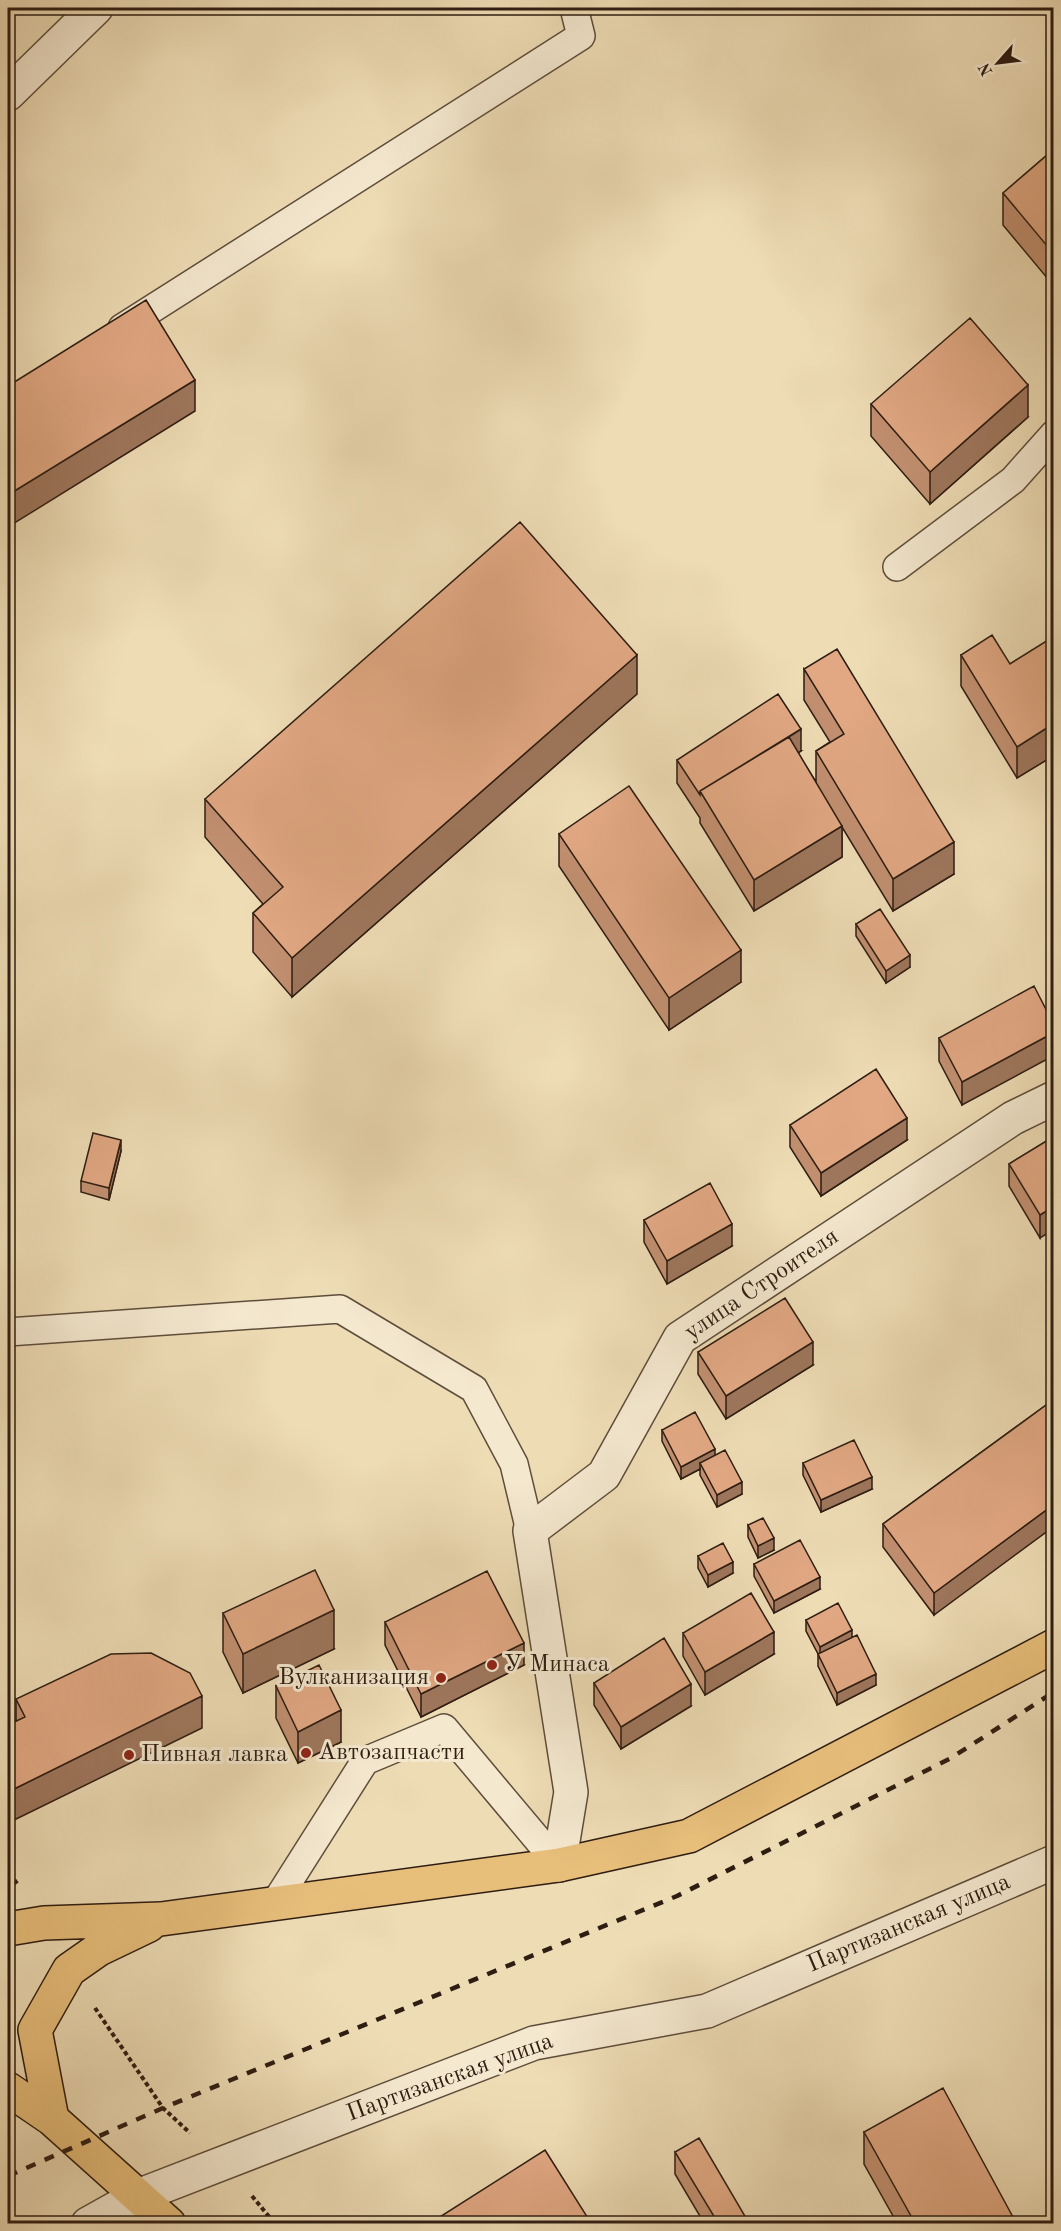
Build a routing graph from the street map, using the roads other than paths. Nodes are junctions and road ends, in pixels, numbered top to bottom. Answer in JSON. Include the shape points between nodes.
{"nodes":[{"id":1,"x":96,"y":8,"type":"edge"},
{"id":2,"x":574,"y":8,"type":"edge"},
{"id":3,"x":8,"y":94,"type":"edge"},
{"id":4,"x":98,"y":344,"type":"edge"},
{"id":5,"x":1053,"y":434,"type":"edge"},
{"id":6,"x":897,"y":567,"type":"dead end"},
{"id":7,"x":1053,"y":1098,"type":"edge"},
{"id":8,"x":8,"y":1332,"type":"edge"},
{"id":9,"x":530,"y":1531,"type":"junction"},
{"id":10,"x":1053,"y":1646,"type":"edge"},
{"id":11,"x":1053,"y":1862,"type":"edge"},
{"id":12,"x":559,"y":1865,"type":"junction"},
{"id":13,"x":275,"y":1904,"type":"junction"},
{"id":14,"x":161,"y":1919,"type":"junction"},
{"id":15,"x":8,"y":1929,"type":"edge"},
{"id":16,"x":8,"y":2089,"type":"edge"},
{"id":17,"x":52,"y":2119,"type":"junction"},
{"id":18,"x":138,"y":2196,"type":"junction"},
{"id":19,"x":88,"y":2223,"type":"edge"},
{"id":20,"x":169,"y":2223,"type":"edge"}],
"edges":[{"from":1,"to":3,"type":"street"},
{"from":2,"to":4,"type":"lane","via":[[581,36]]},
{"from":5,"to":6,"type":"lane","via":[[1013,480]]},
{"from":7,"to":9,"type":"street","name":"улица Строителя","via":[[1013,1118],[680,1338],[604,1475]]},
{"from":8,"to":9,"type":"lane","via":[[340,1309],[474,1389],[514,1464]]},
{"from":9,"to":12,"type":"street","via":[[571,1792]]},
{"from":10,"to":12,"type":"main road","via":[[689,1836]]},
{"from":11,"to":18,"type":"street","name":"Партизанская улица","via":[[707,2011],[534,2043]]},
{"from":12,"to":13,"type":"main road"},
{"from":12,"to":13,"type":"lane","via":[[444,1728],[364,1761]]},
{"from":13,"to":14,"type":"main road"},
{"from":14,"to":15,"type":"main road","via":[[44,1923]]},
{"from":14,"to":17,"type":"main road","via":[[99,1949],[69,1970],[35,2030]]},
{"from":16,"to":17,"type":"main road"},
{"from":17,"to":18,"type":"main road"},
{"from":18,"to":19,"type":"street","name":"Партизанская улица"},
{"from":18,"to":20,"type":"main road"}]}
